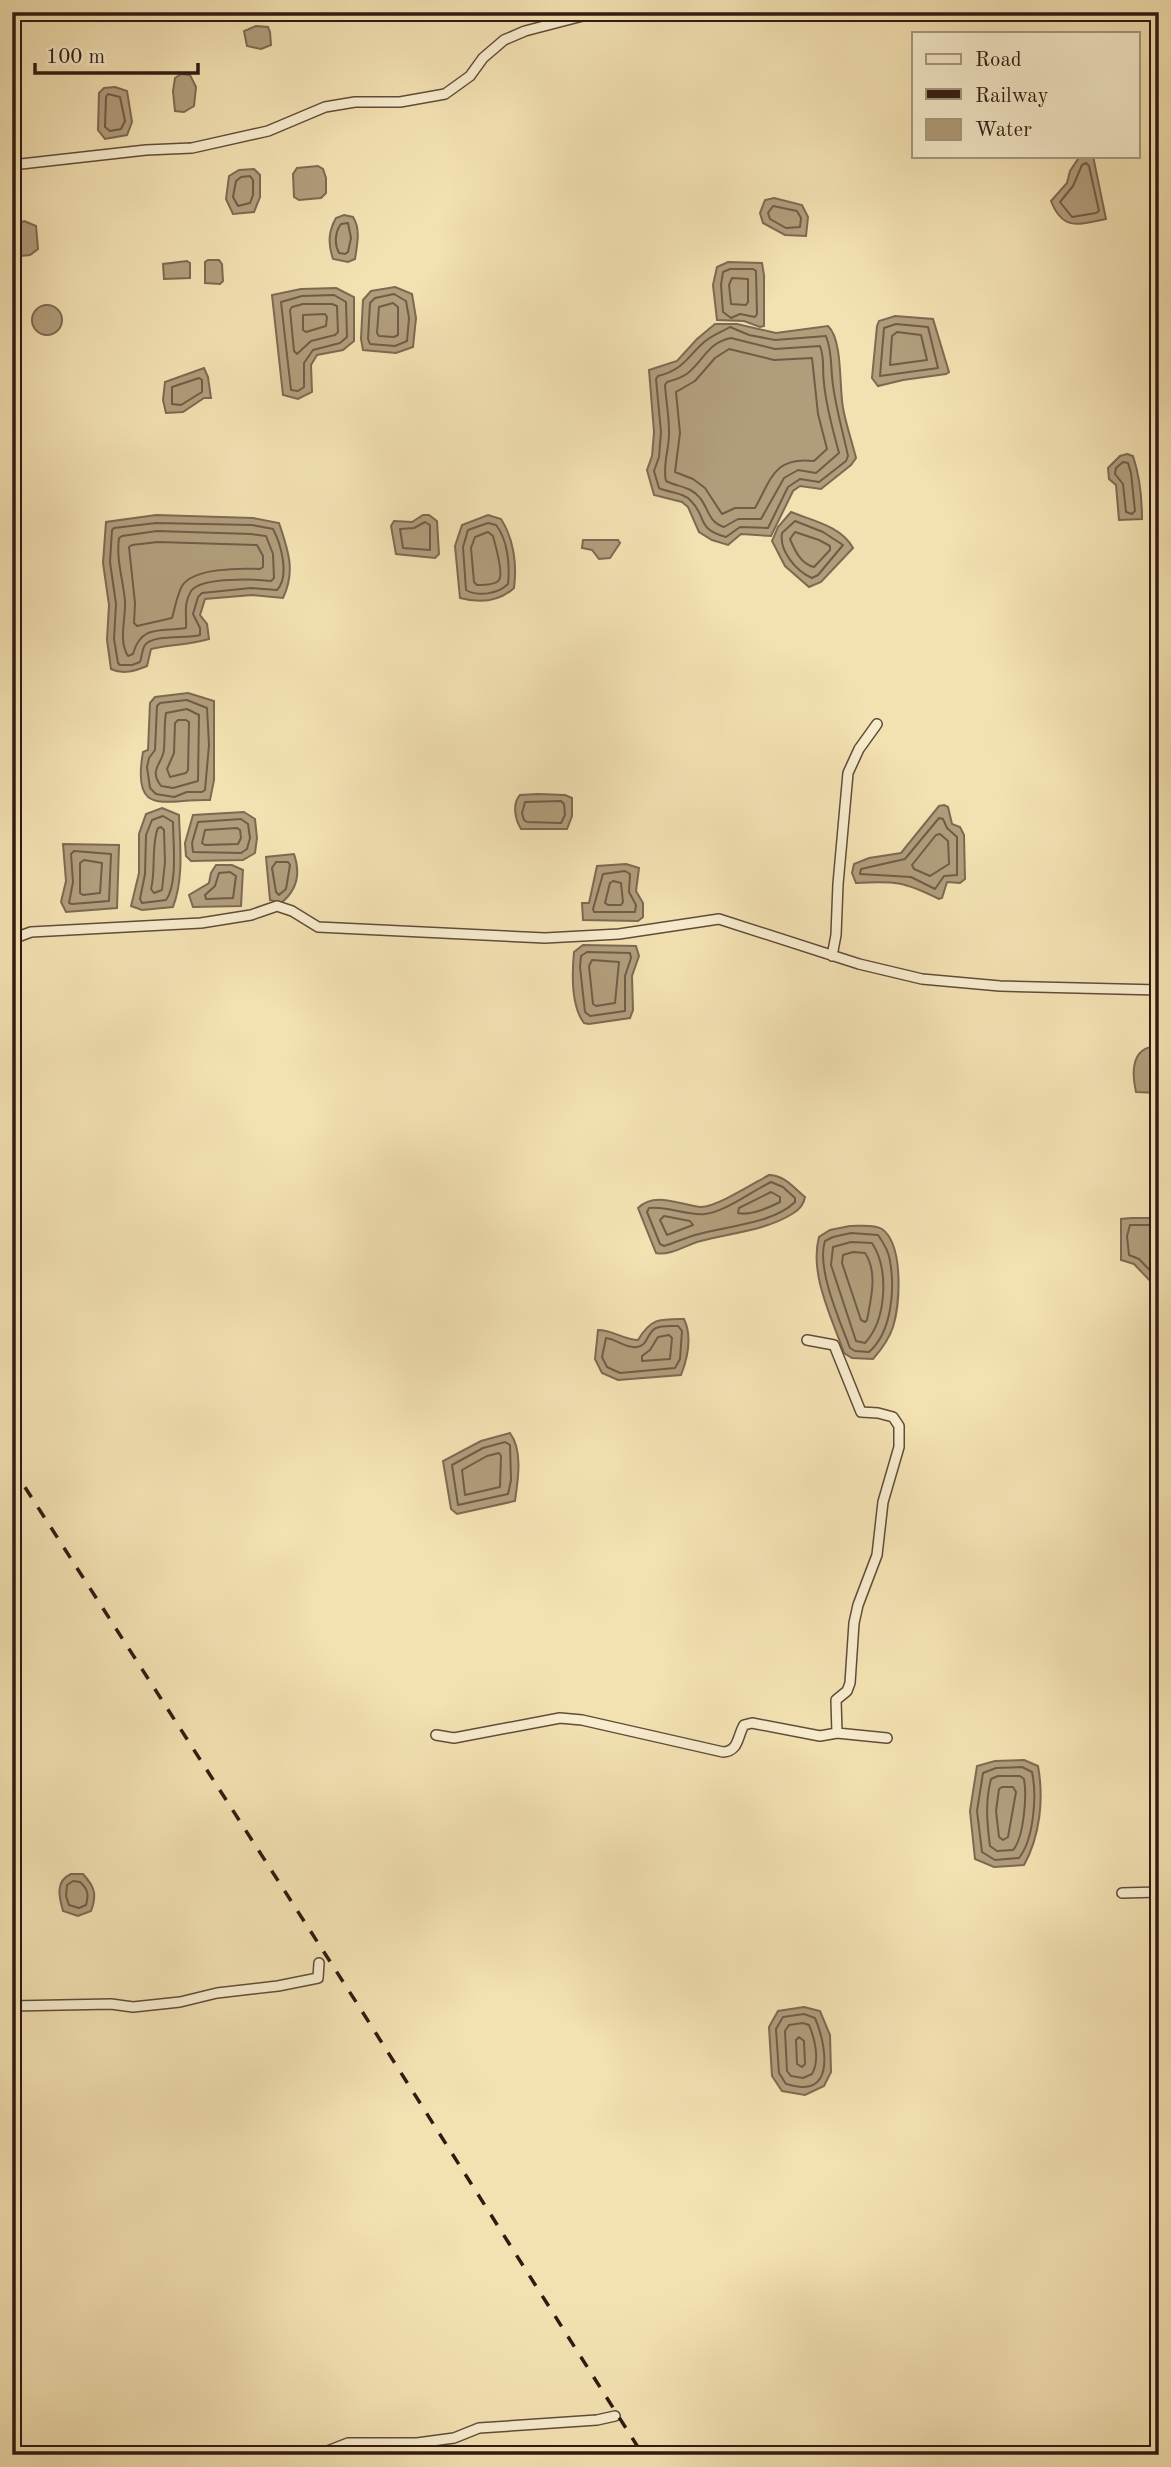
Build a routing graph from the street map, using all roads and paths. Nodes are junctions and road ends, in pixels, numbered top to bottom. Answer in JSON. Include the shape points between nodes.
{"nodes":[{"id":1,"x":598,"y":12,"type":"edge"},
{"id":2,"x":12,"y":166,"type":"edge"},
{"id":3,"x":877,"y":724,"type":"dead end"},
{"id":4,"x":12,"y":939,"type":"edge"},
{"id":5,"x":832,"y":956,"type":"junction"},
{"id":6,"x":1159,"y":990,"type":"edge"},
{"id":7,"x":807,"y":1340,"type":"dead end"},
{"id":8,"x":837,"y":1733,"type":"junction"},
{"id":9,"x":436,"y":1735,"type":"dead end"},
{"id":10,"x":887,"y":1738,"type":"dead end"},
{"id":11,"x":1159,"y":1892,"type":"edge"},
{"id":12,"x":1122,"y":1893,"type":"dead end"},
{"id":13,"x":319,"y":1963,"type":"dead end"},
{"id":14,"x":12,"y":2006,"type":"edge"},
{"id":15,"x":615,"y":2416,"type":"dead end"},
{"id":16,"x":233,"y":2455,"type":"edge"},
{"id":17,"x":269,"y":2455,"type":"edge"},
{"id":18,"x":317,"y":2455,"type":"edge"}],
"edges":[{"from":1,"to":2,"type":"street","via":[[504,40],[470,76],[445,94],[325,107],[268,131],[192,148]]},
{"from":3,"to":5,"type":"street","via":[[848,773]]},
{"from":4,"to":5,"type":"street","via":[[31,932],[201,923],[277,906],[318,927],[545,938],[619,934],[719,919]]},
{"from":5,"to":6,"type":"street","via":[[922,979]]},
{"from":7,"to":8,"type":"street","via":[[834,1345],[861,1412],[893,1417],[899,1426],[899,1447],[883,1502],[877,1555],[854,1623],[850,1683],[836,1700]]},
{"from":8,"to":9,"type":"street","via":[[820,1736],[752,1723],[744,1725],[731,1752],[560,1718],[454,1738]]},
{"from":8,"to":10,"type":"street"},
{"from":11,"to":12,"type":"street"},
{"from":13,"to":14,"type":"street","via":[[318,1978],[180,2002],[133,2007]]},
{"from":15,"to":18,"type":"street","via":[[479,2428],[454,2438],[417,2443],[348,2443]]},
{"from":16,"to":17,"type":"street"}]}
